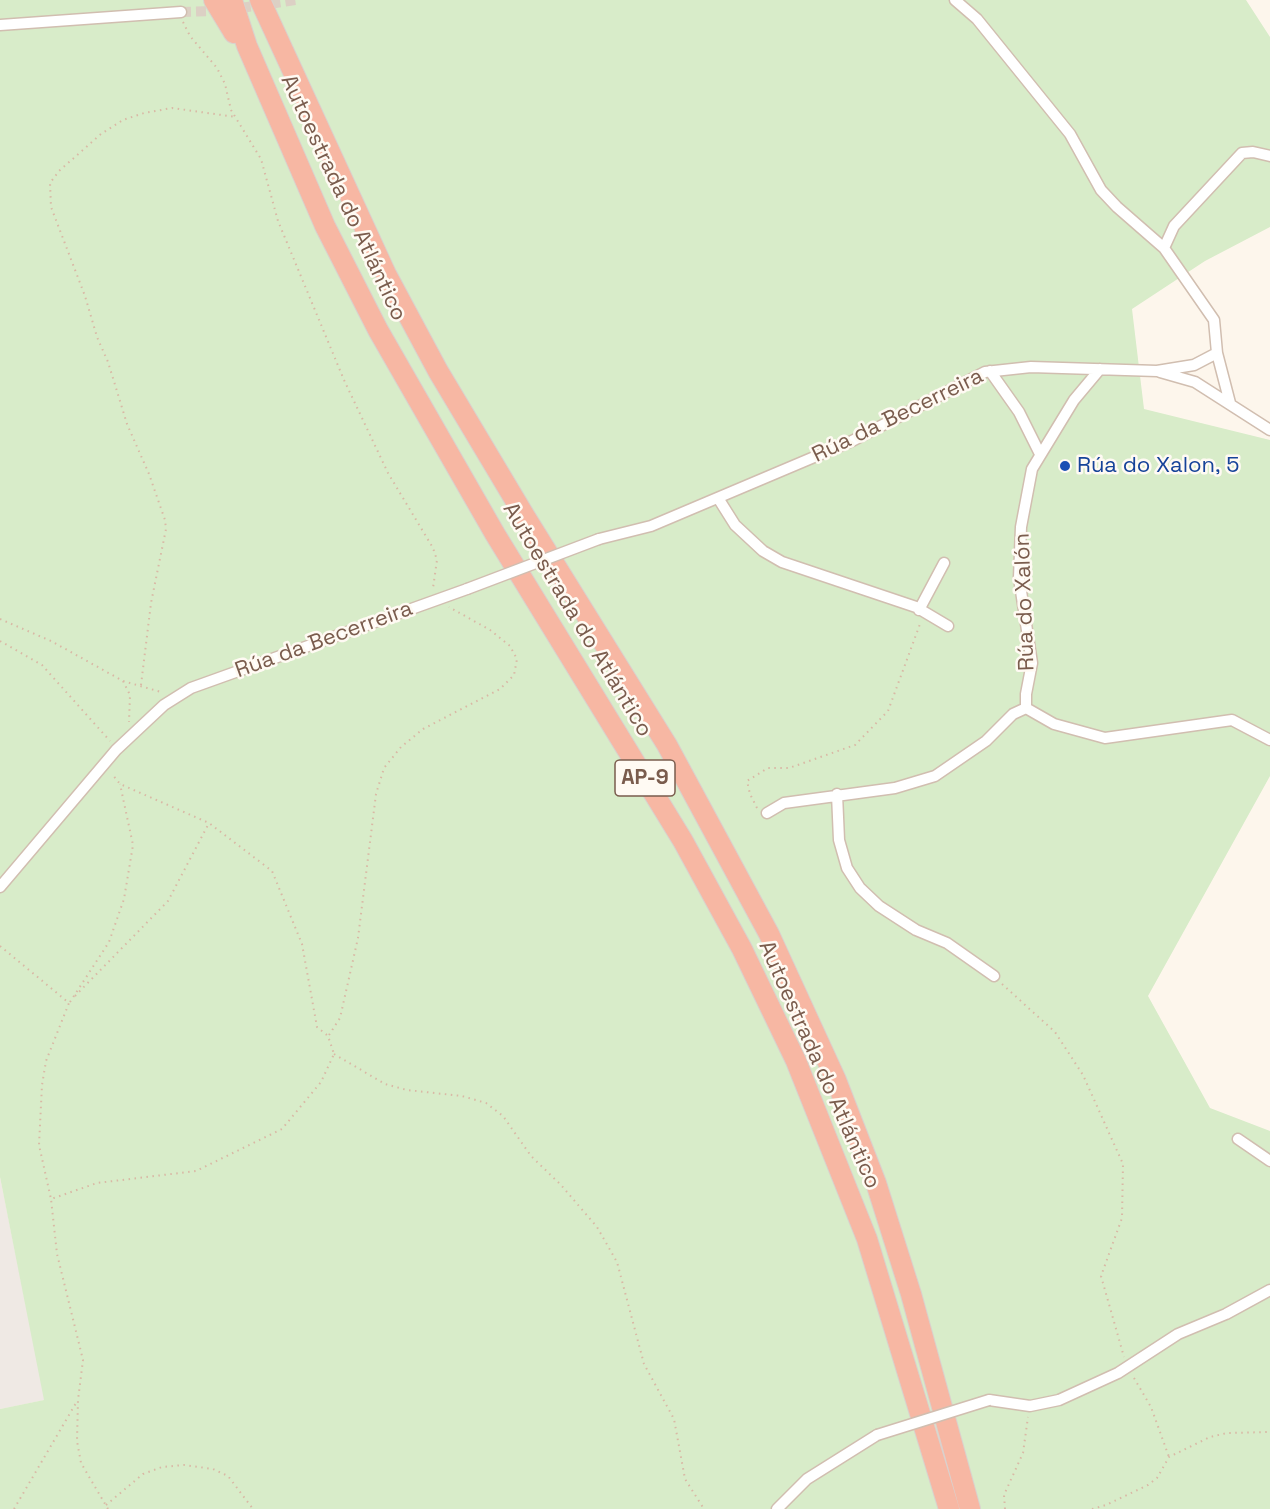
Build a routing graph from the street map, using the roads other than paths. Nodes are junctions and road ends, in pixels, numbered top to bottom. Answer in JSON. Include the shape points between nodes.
{"nodes":[{"id":1,"x":214,"y":0,"type":"edge"},
{"id":2,"x":232,"y":0,"type":"edge"},
{"id":3,"x":260,"y":0,"type":"edge"},
{"id":4,"x":955,"y":0,"type":"edge"},
{"id":5,"x":180,"y":12,"type":"tunnel mouth"},
{"id":6,"x":0,"y":25,"type":"edge"},
{"id":7,"x":262,"y":82,"type":"junction"},
{"id":8,"x":1270,"y":156,"type":"edge"},
{"id":9,"x":1164,"y":248,"type":"junction"},
{"id":10,"x":1217,"y":353,"type":"junction"},
{"id":11,"x":1100,"y":369,"type":"junction"},
{"id":12,"x":990,"y":371,"type":"junction"},
{"id":13,"x":1157,"y":371,"type":"junction"},
{"id":14,"x":1230,"y":403,"type":"junction"},
{"id":15,"x":1270,"y":430,"type":"edge"},
{"id":16,"x":1040,"y":454,"type":"junction"},
{"id":17,"x":718,"y":498,"type":"junction"},
{"id":18,"x":944,"y":563,"type":"dead end"},
{"id":19,"x":922,"y":611,"type":"junction"},
{"id":20,"x":948,"y":626,"type":"dead end"},
{"id":21,"x":1026,"y":708,"type":"junction"},
{"id":22,"x":1270,"y":740,"type":"edge"},
{"id":23,"x":837,"y":795,"type":"junction"},
{"id":24,"x":766,"y":813,"type":"road end"},
{"id":25,"x":0,"y":887,"type":"edge"},
{"id":26,"x":994,"y":976,"type":"road end"},
{"id":27,"x":1238,"y":1139,"type":"dead end"},
{"id":28,"x":1270,"y":1161,"type":"edge"},
{"id":29,"x":1270,"y":1290,"type":"edge"},
{"id":30,"x":777,"y":1509,"type":"edge"},
{"id":31,"x":949,"y":1509,"type":"edge"},
{"id":32,"x":970,"y":1509,"type":"edge"}],
"edges":[{"from":1,"to":7,"type":"highway"},
{"from":2,"to":7,"type":"highway","name":"Autoestrada do Atlántico","number":"AP-9"},
{"from":3,"to":32,"type":"highway","name":"Autoestrada do Atlántico","number":"AP-9","via":[[386,274],[433,361],[667,745],[769,934],[836,1080],[876,1183]]},
{"from":4,"to":9,"type":"street","via":[[977,19],[1070,134],[1101,190]]},
{"from":5,"to":6,"type":"street"},
{"from":7,"to":31,"type":"highway","name":"Autoestrada do Atlántico","number":"AP-9","via":[[325,226],[378,330],[495,534],[683,841],[742,949],[796,1061],[867,1239]]},
{"from":8,"to":9,"type":"street","via":[[1242,153],[1173,226]]},
{"from":9,"to":10,"type":"street","via":[[1214,320]]},
{"from":10,"to":13,"type":"street","name":"Rúa da Becerreira","via":[[1194,365]]},
{"from":10,"to":14,"type":"street"},
{"from":11,"to":12,"type":"street","name":"Rúa da Becerreira","via":[[1030,367]]},
{"from":11,"to":13,"type":"street","name":"Rúa da Becerreira"},
{"from":11,"to":16,"type":"street","name":"Rúa do Xalón","via":[[1074,400]]},
{"from":12,"to":16,"type":"street","via":[[1019,412]]},
{"from":12,"to":17,"type":"street","name":"Rúa da Becerreira","via":[[852,441]]},
{"from":13,"to":14,"type":"street","name":"Rúa da Becerreira","via":[[1195,382]]},
{"from":14,"to":15,"type":"street","name":"Rúa da Becerreira"},
{"from":16,"to":21,"type":"street","name":"Rúa do Xalón","via":[[1032,470],[1021,527],[1019,578],[1032,663]]},
{"from":17,"to":19,"type":"street","via":[[735,525],[762,551],[782,562]]},
{"from":17,"to":25,"type":"street","name":"Rúa da Becerreira","bridge":true,"via":[[651,526],[599,540],[191,688],[164,705],[116,750]]},
{"from":18,"to":19,"type":"street"},
{"from":19,"to":20,"type":"street"},
{"from":21,"to":22,"type":"street","via":[[1054,724],[1104,738],[1232,720]]},
{"from":21,"to":23,"type":"street","via":[[935,776],[895,788]]},
{"from":23,"to":24,"type":"street","via":[[784,803]]},
{"from":23,"to":26,"type":"street","via":[[838,840],[847,868],[860,888],[879,906],[916,930],[947,943]]},
{"from":27,"to":28,"type":"street"},
{"from":29,"to":30,"type":"street","bridge":true,"via":[[1178,1334],[1128,1368],[1059,1400],[1030,1406],[989,1400],[877,1435],[807,1479]]}]}
